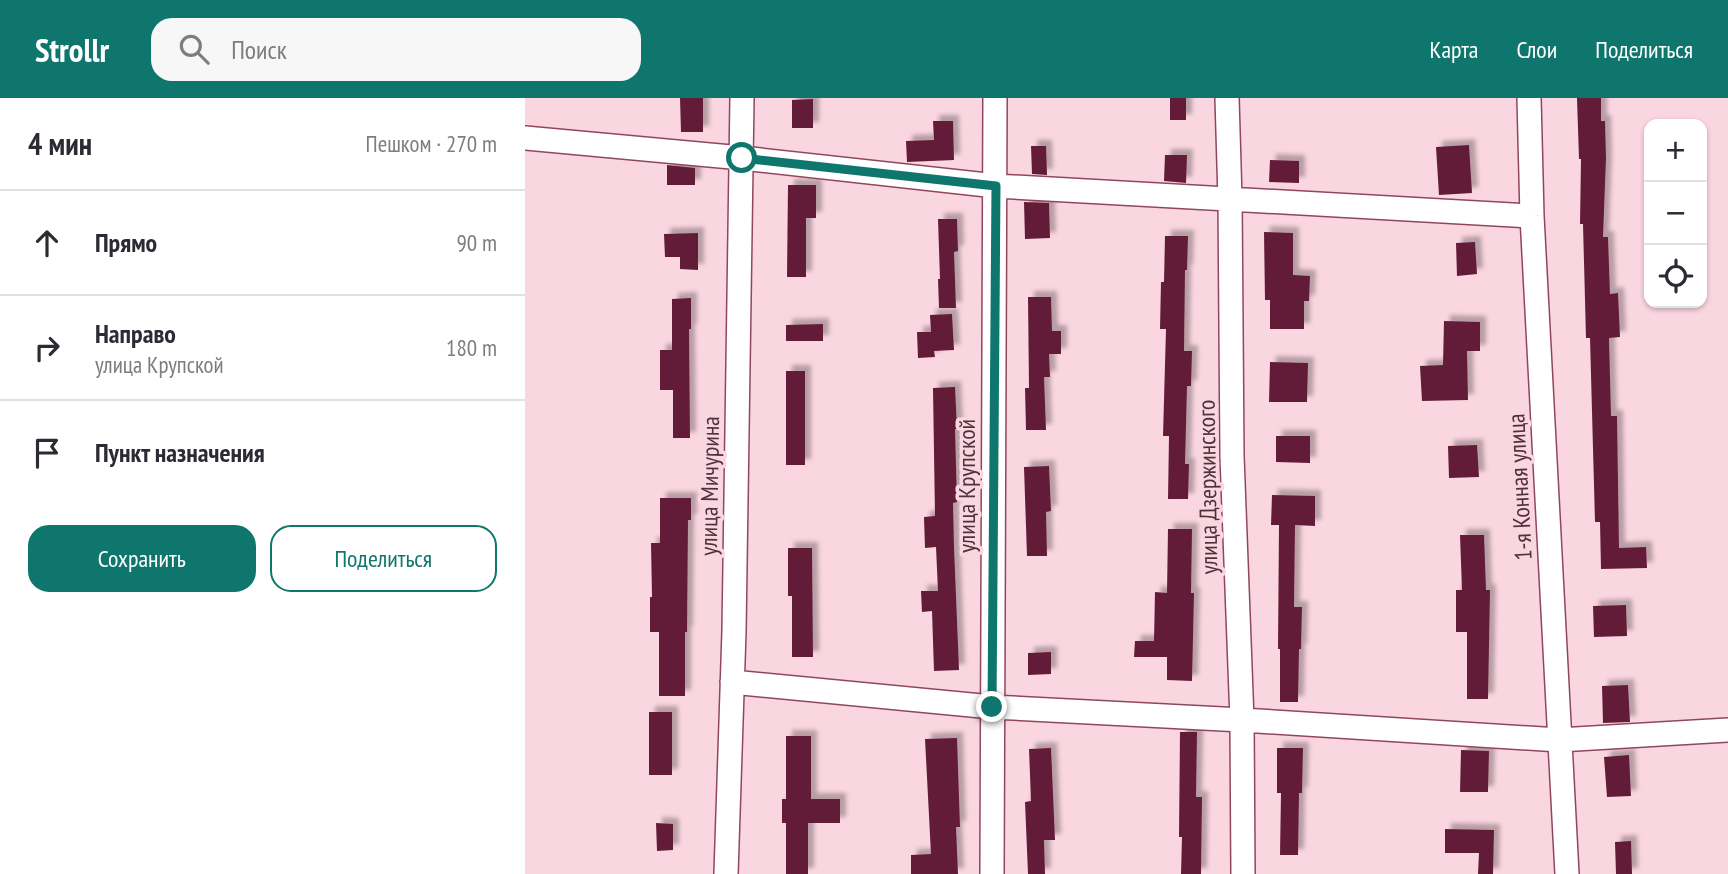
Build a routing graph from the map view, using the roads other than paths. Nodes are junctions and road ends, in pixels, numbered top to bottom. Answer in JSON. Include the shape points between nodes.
{"nodes":[{"id":1,"x":742,"y":98,"type":"edge"},
{"id":2,"x":995,"y":98,"type":"edge"},
{"id":3,"x":1227,"y":98,"type":"edge"},
{"id":4,"x":1529,"y":98,"type":"edge"},
{"id":5,"x":525,"y":138,"type":"edge"},
{"id":6,"x":742,"y":158,"type":"junction"},
{"id":7,"x":996,"y":186,"type":"junction"},
{"id":8,"x":1230,"y":199,"type":"junction"},
{"id":9,"x":1532,"y":216,"type":"junction"},
{"id":10,"x":731,"y":682,"type":"junction"},
{"id":11,"x":992,"y":707,"type":"junction"},
{"id":12,"x":1242,"y":720,"type":"junction"},
{"id":13,"x":1728,"y":730,"type":"edge"},
{"id":14,"x":1559,"y":740,"type":"junction"},
{"id":15,"x":726,"y":874,"type":"edge"},
{"id":16,"x":992,"y":874,"type":"edge"},
{"id":17,"x":1244,"y":874,"type":"edge"},
{"id":18,"x":1567,"y":874,"type":"edge"}],
"edges":[{"from":1,"to":6,"type":"street","name":"улица Мичурина"},
{"from":2,"to":7,"type":"street","name":"улица Крупской"},
{"from":3,"to":8,"type":"street","name":"улица Дзержинского"},
{"from":4,"to":9,"type":"street","name":"1-я Конная улица"},
{"from":5,"to":6,"type":"street"},
{"from":6,"to":7,"type":"street"},
{"from":6,"to":10,"type":"street","name":"улица Мичурина"},
{"from":7,"to":8,"type":"street"},
{"from":7,"to":11,"type":"street","name":"улица Крупской"},
{"from":8,"to":9,"type":"street"},
{"from":8,"to":12,"type":"street","name":"улица Дзержинского","via":[[1232,456]]},
{"from":9,"to":14,"type":"street","name":"1-я Конная улица"},
{"from":10,"to":11,"type":"street"},
{"from":10,"to":15,"type":"street","name":"улица Мичурина"},
{"from":11,"to":12,"type":"street"},
{"from":11,"to":16,"type":"street","name":"улица Крупской"},
{"from":12,"to":14,"type":"street"},
{"from":12,"to":17,"type":"street","name":"улица Дзержинского"},
{"from":13,"to":14,"type":"street"},
{"from":14,"to":18,"type":"street","name":"1-я Конная улица"}]}
